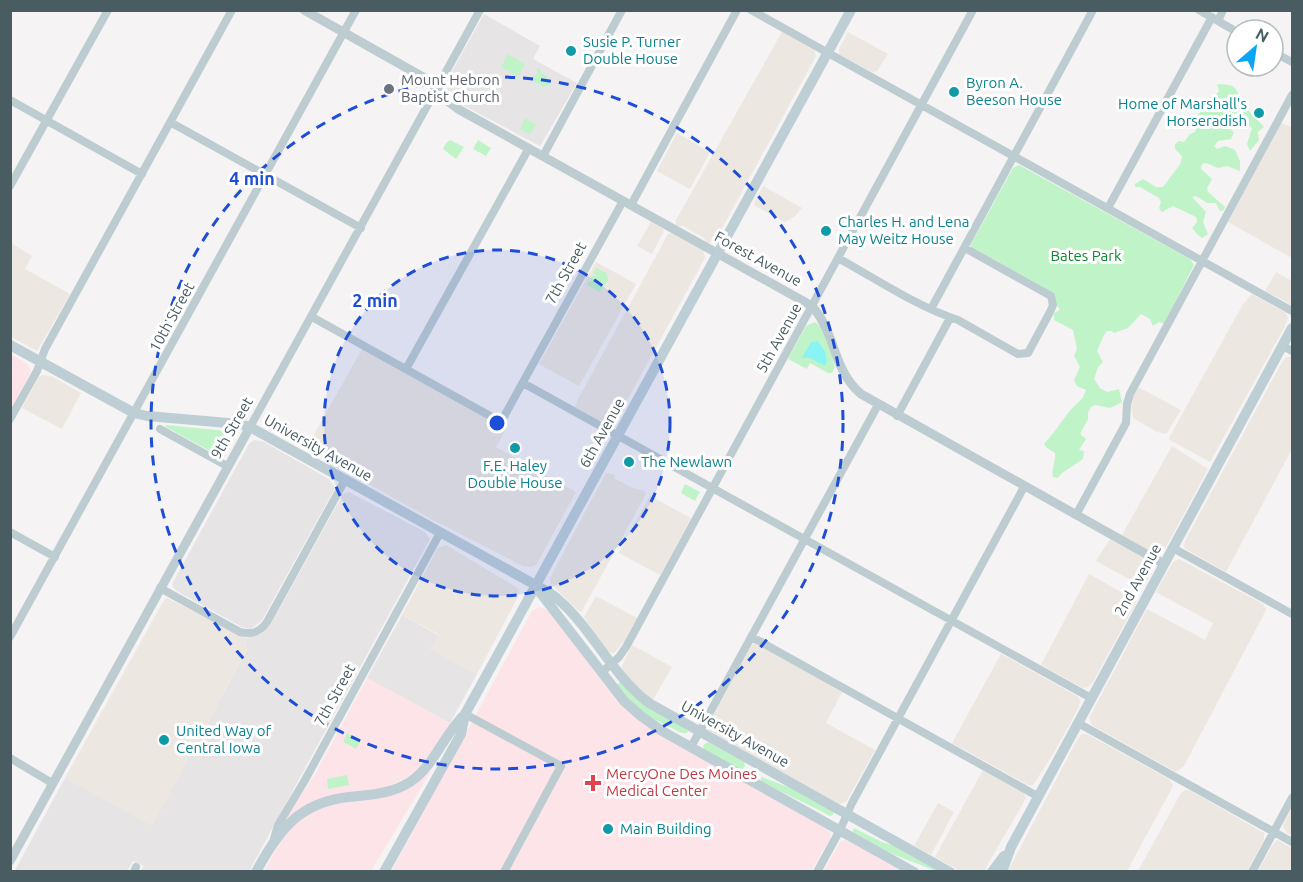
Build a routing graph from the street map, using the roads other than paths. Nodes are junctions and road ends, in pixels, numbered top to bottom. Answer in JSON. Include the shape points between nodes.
{"nodes":[{"id":1,"x":108,"y":10,"type":"edge"},
{"id":2,"x":232,"y":10,"type":"edge"},
{"id":3,"x":304,"y":10,"type":"edge"},
{"id":4,"x":356,"y":10,"type":"edge"},
{"id":5,"x":480,"y":10,"type":"edge"},
{"id":6,"x":622,"y":10,"type":"edge"},
{"id":7,"x":738,"y":10,"type":"edge"},
{"id":8,"x":751,"y":10,"type":"edge"},
{"id":9,"x":850,"y":10,"type":"edge"},
{"id":10,"x":973,"y":10,"type":"edge"},
{"id":11,"x":1093,"y":10,"type":"edge"},
{"id":12,"x":1199,"y":10,"type":"edge"},
{"id":13,"x":1223,"y":10,"type":"edge"},
{"id":14,"x":1215,"y":19,"type":"junction"},
{"id":15,"x":1225,"y":25,"type":"edge"},
{"id":16,"x":344,"y":33,"type":"junction"},
{"id":17,"x":827,"y":53,"type":"junction"},
{"id":18,"x":437,"y":90,"type":"junction"},
{"id":19,"x":1293,"y":95,"type":"edge"},
{"id":20,"x":10,"y":100,"type":"edge"},
{"id":21,"x":922,"y":105,"type":"junction"},
{"id":22,"x":47,"y":120,"type":"junction"},
{"id":23,"x":170,"y":122,"type":"junction"},
{"id":24,"x":529,"y":148,"type":"junction"},
{"id":25,"x":543,"y":156,"type":"junction"},
{"id":26,"x":1014,"y":156,"type":"junction"},
{"id":27,"x":142,"y":174,"type":"junction"},
{"id":28,"x":266,"y":175,"type":"junction"},
{"id":29,"x":10,"y":186,"type":"edge"},
{"id":30,"x":627,"y":203,"type":"junction"},
{"id":31,"x":1108,"y":208,"type":"junction"},
{"id":32,"x":361,"y":228,"type":"junction"},
{"id":33,"x":964,"y":248,"type":"junction"},
{"id":34,"x":717,"y":253,"type":"junction"},
{"id":35,"x":838,"y":258,"type":"junction"},
{"id":36,"x":1202,"y":261,"type":"junction"},
{"id":37,"x":812,"y":306,"type":"junction"},
{"id":38,"x":931,"y":309,"type":"junction"},
{"id":39,"x":1293,"y":312,"type":"edge"},
{"id":40,"x":312,"y":317,"type":"junction"},
{"id":41,"x":950,"y":318,"type":"junction"},
{"id":42,"x":1293,"y":328,"type":"edge"},
{"id":43,"x":10,"y":345,"type":"edge"},
{"id":44,"x":1288,"y":349,"type":"edge"},
{"id":45,"x":40,"y":362,"type":"junction"},
{"id":46,"x":406,"y":369,"type":"junction"},
{"id":47,"x":523,"y":383,"type":"junction"},
{"id":48,"x":878,"y":405,"type":"junction"},
{"id":49,"x":134,"y":413,"type":"junction"},
{"id":50,"x":897,"y":416,"type":"junction"},
{"id":51,"x":10,"y":419,"type":"edge"},
{"id":52,"x":250,"y":427,"type":"junction"},
{"id":53,"x":160,"y":429,"type":"dead end"},
{"id":54,"x":617,"y":435,"type":"junction"},
{"id":55,"x":227,"y":466,"type":"junction"},
{"id":56,"x":345,"y":480,"type":"junction"},
{"id":57,"x":1024,"y":487,"type":"junction"},
{"id":58,"x":712,"y":488,"type":"junction"},
{"id":59,"x":1076,"y":515,"type":"junction"},
{"id":60,"x":10,"y":532,"type":"edge"},
{"id":61,"x":440,"y":533,"type":"junction"},
{"id":62,"x":805,"y":539,"type":"junction"},
{"id":63,"x":1173,"y":548,"type":"junction"},
{"id":64,"x":55,"y":556,"type":"junction"},
{"id":65,"x":1164,"y":564,"type":"junction"},
{"id":66,"x":535,"y":586,"type":"junction"},
{"id":67,"x":160,"y":588,"type":"junction"},
{"id":68,"x":1293,"y":614,"type":"edge"},
{"id":69,"x":951,"y":621,"type":"junction"},
{"id":70,"x":10,"y":637,"type":"edge"},
{"id":71,"x":752,"y":637,"type":"junction"},
{"id":72,"x":606,"y":668,"type":"junction"},
{"id":73,"x":1091,"y":698,"type":"junction"},
{"id":74,"x":465,"y":714,"type":"junction"},
{"id":75,"x":898,"y":718,"type":"junction"},
{"id":76,"x":1078,"y":723,"type":"junction"},
{"id":77,"x":700,"y":732,"type":"junction"},
{"id":78,"x":691,"y":747,"type":"junction"},
{"id":79,"x":10,"y":758,"type":"edge"},
{"id":80,"x":52,"y":783,"type":"junction"},
{"id":81,"x":1039,"y":796,"type":"junction"},
{"id":82,"x":1293,"y":798,"type":"edge"},
{"id":83,"x":848,"y":814,"type":"junction"},
{"id":84,"x":840,"y":830,"type":"junction"},
{"id":85,"x":1274,"y":831,"type":"junction"},
{"id":86,"x":273,"y":840,"type":"junction"},
{"id":87,"x":1293,"y":842,"type":"edge"},
{"id":88,"x":1011,"y":847,"type":"junction"},
{"id":89,"x":10,"y":861,"type":"edge"},
{"id":90,"x":256,"y":872,"type":"edge"},
{"id":91,"x":384,"y":872,"type":"edge"},
{"id":92,"x":504,"y":872,"type":"edge"},
{"id":93,"x":817,"y":872,"type":"edge"},
{"id":94,"x":914,"y":872,"type":"edge"},
{"id":95,"x":950,"y":872,"type":"edge"},
{"id":96,"x":992,"y":872,"type":"edge"},
{"id":97,"x":1002,"y":872,"type":"edge"},
{"id":98,"x":1252,"y":872,"type":"edge"}],
"edges":[{"from":1,"to":22,"type":"street"},
{"from":2,"to":23,"type":"street"},
{"from":3,"to":16,"type":"street","name":"Forest Avenue"},
{"from":4,"to":16,"type":"street","name":"10th Street"},
{"from":5,"to":18,"type":"street","name":"9th Street"},
{"from":6,"to":25,"type":"street"},
{"from":7,"to":30,"type":"street","name":"7th Street"},
{"from":8,"to":17,"type":"street"},
{"from":9,"to":17,"type":"main road","name":"6th Avenue"},
{"from":10,"to":21,"type":"street","name":"5th Avenue"},
{"from":11,"to":26,"type":"street"},
{"from":12,"to":14,"type":"street"},
{"from":13,"to":14,"type":"street"},
{"from":14,"to":15,"type":"street"},
{"from":14,"to":31,"type":"street"},
{"from":16,"to":18,"type":"street","name":"Forest Avenue","via":[[430,81]]},
{"from":16,"to":28,"type":"street","name":"10th Street"},
{"from":17,"to":21,"type":"street"},
{"from":17,"to":34,"type":"main road","name":"6th Avenue"},
{"from":18,"to":24,"type":"street","name":"Forest Avenue","via":[[458,108]]},
{"from":18,"to":32,"type":"street","name":"9th Street"},
{"from":19,"to":36,"type":"street"},
{"from":20,"to":22,"type":"street"},
{"from":21,"to":26,"type":"street"},
{"from":21,"to":35,"type":"street","name":"5th Avenue"},
{"from":22,"to":27,"type":"street"},
{"from":22,"to":29,"type":"street"},
{"from":23,"to":27,"type":"street"},
{"from":23,"to":28,"type":"street"},
{"from":24,"to":25,"type":"street","name":"Forest Avenue"},
{"from":24,"to":46,"type":"street"},
{"from":25,"to":30,"type":"street","name":"Forest Avenue"},
{"from":26,"to":31,"type":"street"},
{"from":26,"to":33,"type":"street"},
{"from":27,"to":45,"type":"street"},
{"from":28,"to":32,"type":"street"},
{"from":28,"to":49,"type":"street","name":"10th Street"},
{"from":30,"to":34,"type":"street","name":"Forest Avenue"},
{"from":30,"to":47,"type":"street","name":"7th Street"},
{"from":31,"to":36,"type":"street"},
{"from":32,"to":40,"type":"street","name":"9th Street"},
{"from":33,"to":38,"type":"street"},
{"from":33,"to":41,"type":"street","via":[[1046,291],[1053,300],[1031,351],[1024,355]]},
{"from":34,"to":37,"type":"street","name":"Forest Avenue"},
{"from":34,"to":54,"type":"main road","name":"6th Avenue"},
{"from":35,"to":37,"type":"street","name":"5th Avenue"},
{"from":35,"to":38,"type":"street"},
{"from":36,"to":39,"type":"street"},
{"from":36,"to":59,"type":"street","via":[[1130,394],[1126,423]]},
{"from":37,"to":48,"type":"street","name":"Forest Avenue","via":[[828,330],[847,379]]},
{"from":37,"to":58,"type":"street","name":"5th Avenue"},
{"from":38,"to":41,"type":"street"},
{"from":40,"to":46,"type":"street"},
{"from":40,"to":52,"type":"street","name":"9th Street"},
{"from":41,"to":50,"type":"street"},
{"from":42,"to":44,"type":"main road","name":"2nd Avenue"},
{"from":43,"to":45,"type":"main road","name":"University Avenue"},
{"from":44,"to":63,"type":"main road","name":"2nd Avenue"},
{"from":45,"to":49,"type":"main road","name":"University Avenue"},
{"from":45,"to":51,"type":"street"},
{"from":46,"to":47,"type":"street","name":"7th Street","via":[[501,422]]},
{"from":47,"to":54,"type":"street"},
{"from":48,"to":50,"type":"street","name":"Forest Avenue"},
{"from":48,"to":62,"type":"street"},
{"from":49,"to":52,"type":"main road","name":"University Avenue"},
{"from":49,"to":64,"type":"street","name":"10th Street"},
{"from":50,"to":57,"type":"street","name":"Forest Avenue"},
{"from":52,"to":55,"type":"street","name":"9th Street"},
{"from":52,"to":56,"type":"main road","name":"University Avenue"},
{"from":53,"to":55,"type":"street"},
{"from":54,"to":58,"type":"street"},
{"from":54,"to":66,"type":"main road","name":"6th Avenue"},
{"from":55,"to":67,"type":"street","name":"9th Street"},
{"from":56,"to":61,"type":"main road","name":"University Avenue"},
{"from":56,"to":67,"type":"street","via":[[267,622],[256,632],[240,632]]},
{"from":57,"to":59,"type":"street","name":"Forest Avenue"},
{"from":57,"to":69,"type":"street"},
{"from":58,"to":62,"type":"street"},
{"from":58,"to":72,"type":"street","name":"5th Avenue","via":[[626,647]]},
{"from":59,"to":65,"type":"street","name":"Forest Avenue"},
{"from":60,"to":64,"type":"street"},
{"from":61,"to":66,"type":"main road","name":"University Avenue"},
{"from":61,"to":86,"type":"street","name":"7th Street"},
{"from":62,"to":69,"type":"street"},
{"from":62,"to":71,"type":"street"},
{"from":63,"to":65,"type":"main road","name":"2nd Avenue"},
{"from":63,"to":68,"type":"street"},
{"from":64,"to":70,"type":"street","name":"10th Street"},
{"from":65,"to":73,"type":"main road","name":"2nd Avenue"},
{"from":66,"to":72,"type":"main road","name":"University Avenue"},
{"from":66,"to":74,"type":"main road","name":"6th Avenue"},
{"from":67,"to":80,"type":"street","name":"9th Street"},
{"from":69,"to":73,"type":"street"},
{"from":69,"to":75,"type":"street"},
{"from":71,"to":75,"type":"street"},
{"from":71,"to":77,"type":"street"},
{"from":72,"to":77,"type":"main road","name":"University Avenue","via":[[641,697]]},
{"from":72,"to":78,"type":"main road","name":"University Avenue","via":[[624,701],[662,731]]},
{"from":73,"to":76,"type":"main road","name":"2nd Avenue"},
{"from":74,"to":86,"type":"main road","via":[[431,763],[409,782],[385,793],[323,803],[300,815]]},
{"from":74,"to":91,"type":"main road","name":"6th Avenue","via":[[461,734]]},
{"from":74,"to":92,"type":"street","via":[[561,766]]},
{"from":75,"to":81,"type":"street"},
{"from":75,"to":83,"type":"street"},
{"from":76,"to":81,"type":"main road","name":"2nd Avenue"},
{"from":76,"to":85,"type":"street"},
{"from":77,"to":78,"type":"street"},
{"from":77,"to":83,"type":"main road","name":"University Avenue"},
{"from":78,"to":84,"type":"main road","name":"University Avenue"},
{"from":79,"to":80,"type":"street"},
{"from":80,"to":89,"type":"street","name":"9th Street"},
{"from":81,"to":88,"type":"main road","name":"2nd Avenue"},
{"from":82,"to":85,"type":"street"},
{"from":83,"to":84,"type":"street"},
{"from":83,"to":95,"type":"main road","name":"University Avenue"},
{"from":84,"to":93,"type":"street"},
{"from":84,"to":94,"type":"main road","name":"University Avenue"},
{"from":85,"to":87,"type":"street"},
{"from":85,"to":98,"type":"street"},
{"from":86,"to":90,"type":"main road","name":"7th Street"},
{"from":88,"to":96,"type":"main road","name":"2nd Avenue"},
{"from":88,"to":97,"type":"main road","name":"2nd Avenue"}]}
